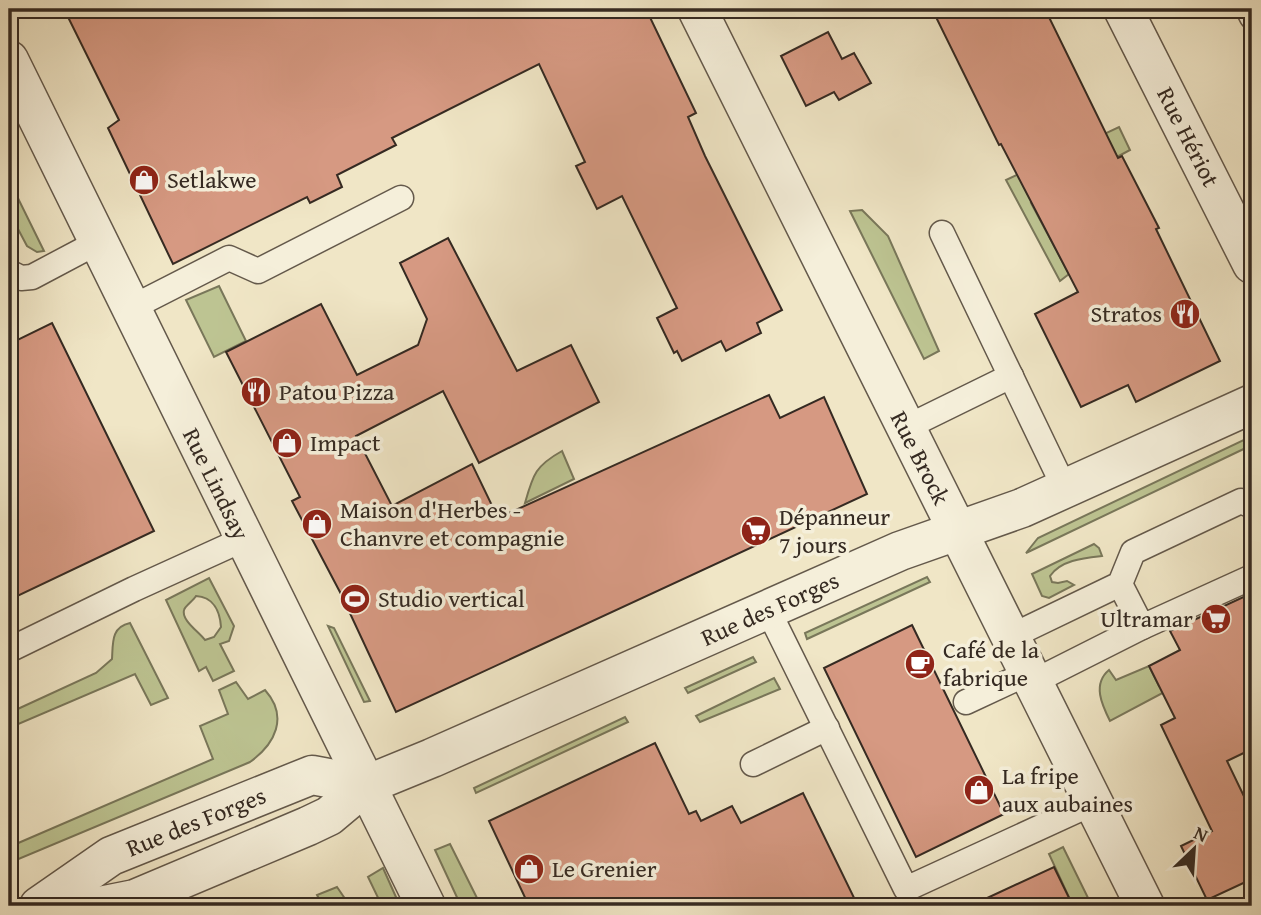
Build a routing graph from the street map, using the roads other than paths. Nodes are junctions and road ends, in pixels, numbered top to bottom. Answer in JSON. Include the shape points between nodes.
{"nodes":[{"id":1,"x":697,"y":9,"type":"edge"},
{"id":2,"x":1123,"y":9,"type":"edge"},
{"id":3,"x":1248,"y":9,"type":"edge"},
{"id":4,"x":1252,"y":17,"type":"edge"},
{"id":5,"x":9,"y":60,"type":"edge"},
{"id":6,"x":401,"y":198,"type":"dead end"},
{"id":7,"x":942,"y":233,"type":"dead end"},
{"id":8,"x":98,"y":242,"type":"junction"},
{"id":9,"x":1252,"y":264,"type":"edge"},
{"id":10,"x":9,"y":272,"type":"edge"},
{"id":11,"x":131,"y":308,"type":"junction"},
{"id":12,"x":1011,"y":376,"type":"junction"},
{"id":13,"x":1252,"y":404,"type":"edge"},
{"id":14,"x":905,"y":428,"type":"junction"},
{"id":15,"x":1065,"y":489,"type":"junction"},
{"id":16,"x":1252,"y":506,"type":"edge"},
{"id":17,"x":958,"y":532,"type":"junction"},
{"id":18,"x":244,"y":540,"type":"junction"},
{"id":19,"x":1252,"y":577,"type":"edge"},
{"id":20,"x":1120,"y":584,"type":"junction"},
{"id":21,"x":768,"y":610,"type":"junction"},
{"id":22,"x":1142,"y":627,"type":"junction"},
{"id":23,"x":1010,"y":637,"type":"junction"},
{"id":24,"x":9,"y":650,"type":"edge"},
{"id":25,"x":1031,"y":678,"type":"junction"},
{"id":26,"x":966,"y":702,"type":"dead end"},
{"id":27,"x":827,"y":728,"type":"junction"},
{"id":28,"x":753,"y":764,"type":"dead end"},
{"id":29,"x":366,"y":785,"type":"junction"},
{"id":30,"x":1093,"y":803,"type":"junction"},
{"id":31,"x":906,"y":897,"type":"edge"},
{"id":32,"x":39,"y":906,"type":"edge"},
{"id":33,"x":100,"y":906,"type":"edge"},
{"id":34,"x":426,"y":906,"type":"edge"},
{"id":35,"x":1145,"y":906,"type":"edge"}],
"edges":[{"from":1,"to":14,"type":"street","name":"Rue Brock"},
{"from":2,"to":9,"type":"street","name":"Rue Hériot"},
{"from":3,"to":4,"type":"lane"},
{"from":5,"to":8,"type":"street","name":"Rue Lindsay"},
{"from":6,"to":11,"type":"lane","via":[[258,271],[229,258]]},
{"from":7,"to":12,"type":"lane"},
{"from":8,"to":10,"type":"lane","via":[[32,277]]},
{"from":8,"to":11,"type":"street","name":"Rue Lindsay"},
{"from":11,"to":18,"type":"street","name":"Rue Lindsay"},
{"from":12,"to":14,"type":"lane"},
{"from":12,"to":15,"type":"lane"},
{"from":13,"to":15,"type":"street","name":"Rue des Forges"},
{"from":14,"to":17,"type":"street","name":"Rue Brock"},
{"from":15,"to":17,"type":"street","name":"Rue des Forges"},
{"from":16,"to":20,"type":"lane","via":[[1241,501],[1133,552]]},
{"from":17,"to":21,"type":"street","name":"Rue des Forges","via":[[900,551]]},
{"from":17,"to":23,"type":"street","name":"Rue Brock"},
{"from":18,"to":24,"type":"lane"},
{"from":18,"to":29,"type":"street","name":"Rue Lindsay"},
{"from":19,"to":22,"type":"lane"},
{"from":20,"to":22,"type":"lane"},
{"from":20,"to":23,"type":"lane"},
{"from":21,"to":27,"type":"lane"},
{"from":21,"to":29,"type":"street","name":"Rue des Forges"},
{"from":22,"to":25,"type":"lane"},
{"from":23,"to":25,"type":"street","name":"Rue Brock"},
{"from":25,"to":26,"type":"lane"},
{"from":25,"to":30,"type":"street","name":"Rue Brock"},
{"from":27,"to":28,"type":"lane"},
{"from":27,"to":31,"type":"lane"},
{"from":29,"to":32,"type":"street","name":"Rue des Forges","via":[[312,775],[111,856]]},
{"from":29,"to":33,"type":"street","name":"Rue des Forges","via":[[308,826],[135,899]]},
{"from":29,"to":34,"type":"street","name":"Rue Lindsay"},
{"from":30,"to":31,"type":"lane"},
{"from":30,"to":35,"type":"street","name":"Rue Brock"}]}
